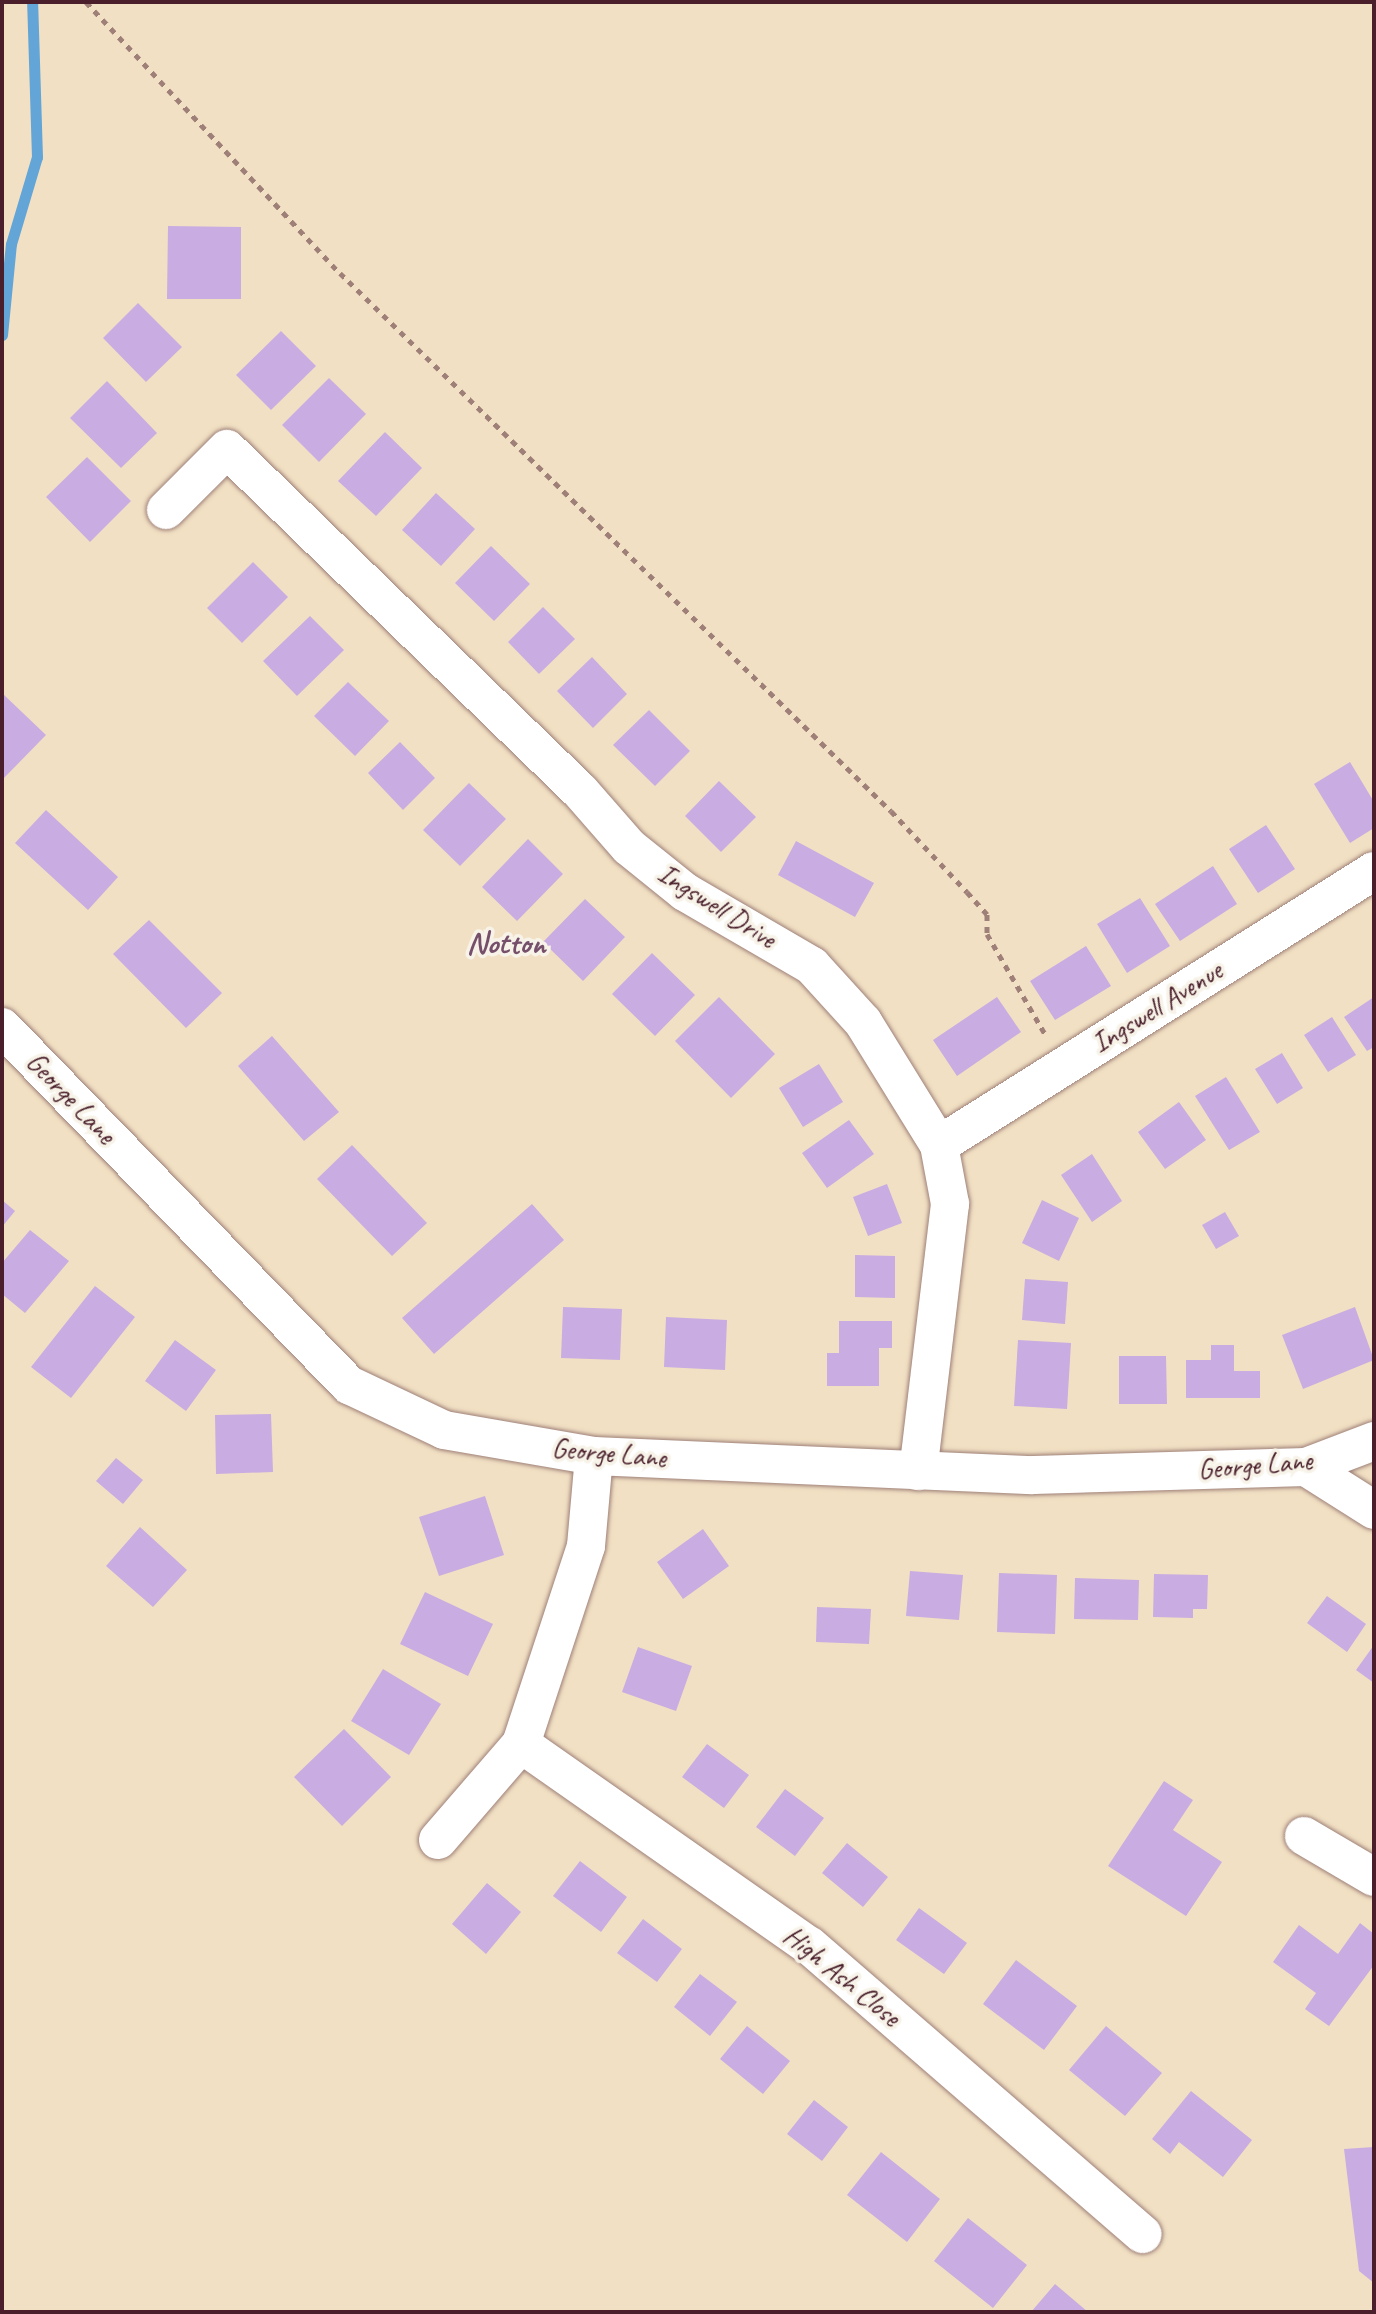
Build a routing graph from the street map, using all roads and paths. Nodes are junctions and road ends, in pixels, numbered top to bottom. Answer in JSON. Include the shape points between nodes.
{"nodes":[{"id":1,"x":86,"y":2,"type":"edge"},
{"id":2,"x":166,"y":510,"type":"dead end"},
{"id":3,"x":1374,"y":871,"type":"edge"},
{"id":4,"x":2,"y":1027,"type":"edge"},
{"id":5,"x":1063,"y":1066,"type":"junction"},
{"id":6,"x":939,"y":1145,"type":"junction"},
{"id":7,"x":1374,"y":1441,"type":"edge"},
{"id":8,"x":594,"y":1456,"type":"junction"},
{"id":9,"x":1306,"y":1467,"type":"junction"},
{"id":10,"x":918,"y":1471,"type":"junction"},
{"id":11,"x":1374,"y":1510,"type":"edge"},
{"id":12,"x":521,"y":1744,"type":"junction"},
{"id":13,"x":1304,"y":1836,"type":"dead end"},
{"id":14,"x":438,"y":1840,"type":"dead end"},
{"id":15,"x":1374,"y":1877,"type":"edge"},
{"id":16,"x":1143,"y":2234,"type":"dead end"}],
"edges":[{"from":1,"to":5,"type":"path","via":[[340,273],[891,811],[987,914],[987,934]]},
{"from":2,"to":6,"type":"street","name":"Ingswell Drive","via":[[227,449],[580,791],[629,847],[685,892],[812,966],[863,1022]]},
{"from":3,"to":5,"type":"street","name":"Ingswell Avenue"},
{"from":4,"to":8,"type":"street","name":"George Lane","via":[[349,1385],[444,1430]]},
{"from":5,"to":6,"type":"street","name":"Ingswell Avenue"},
{"from":6,"to":10,"type":"street","name":"Ingswell Drive","via":[[950,1204]]},
{"from":7,"to":9,"type":"street","name":"George Lane"},
{"from":8,"to":10,"type":"street","name":"George Lane"},
{"from":8,"to":12,"type":"street","via":[[586,1546]]},
{"from":9,"to":10,"type":"street","name":"George Lane","via":[[1033,1475]]},
{"from":9,"to":11,"type":"street"},
{"from":12,"to":14,"type":"street"},
{"from":12,"to":16,"type":"street","name":"High Ash Close","via":[[810,1946]]},
{"from":13,"to":15,"type":"street"}]}
